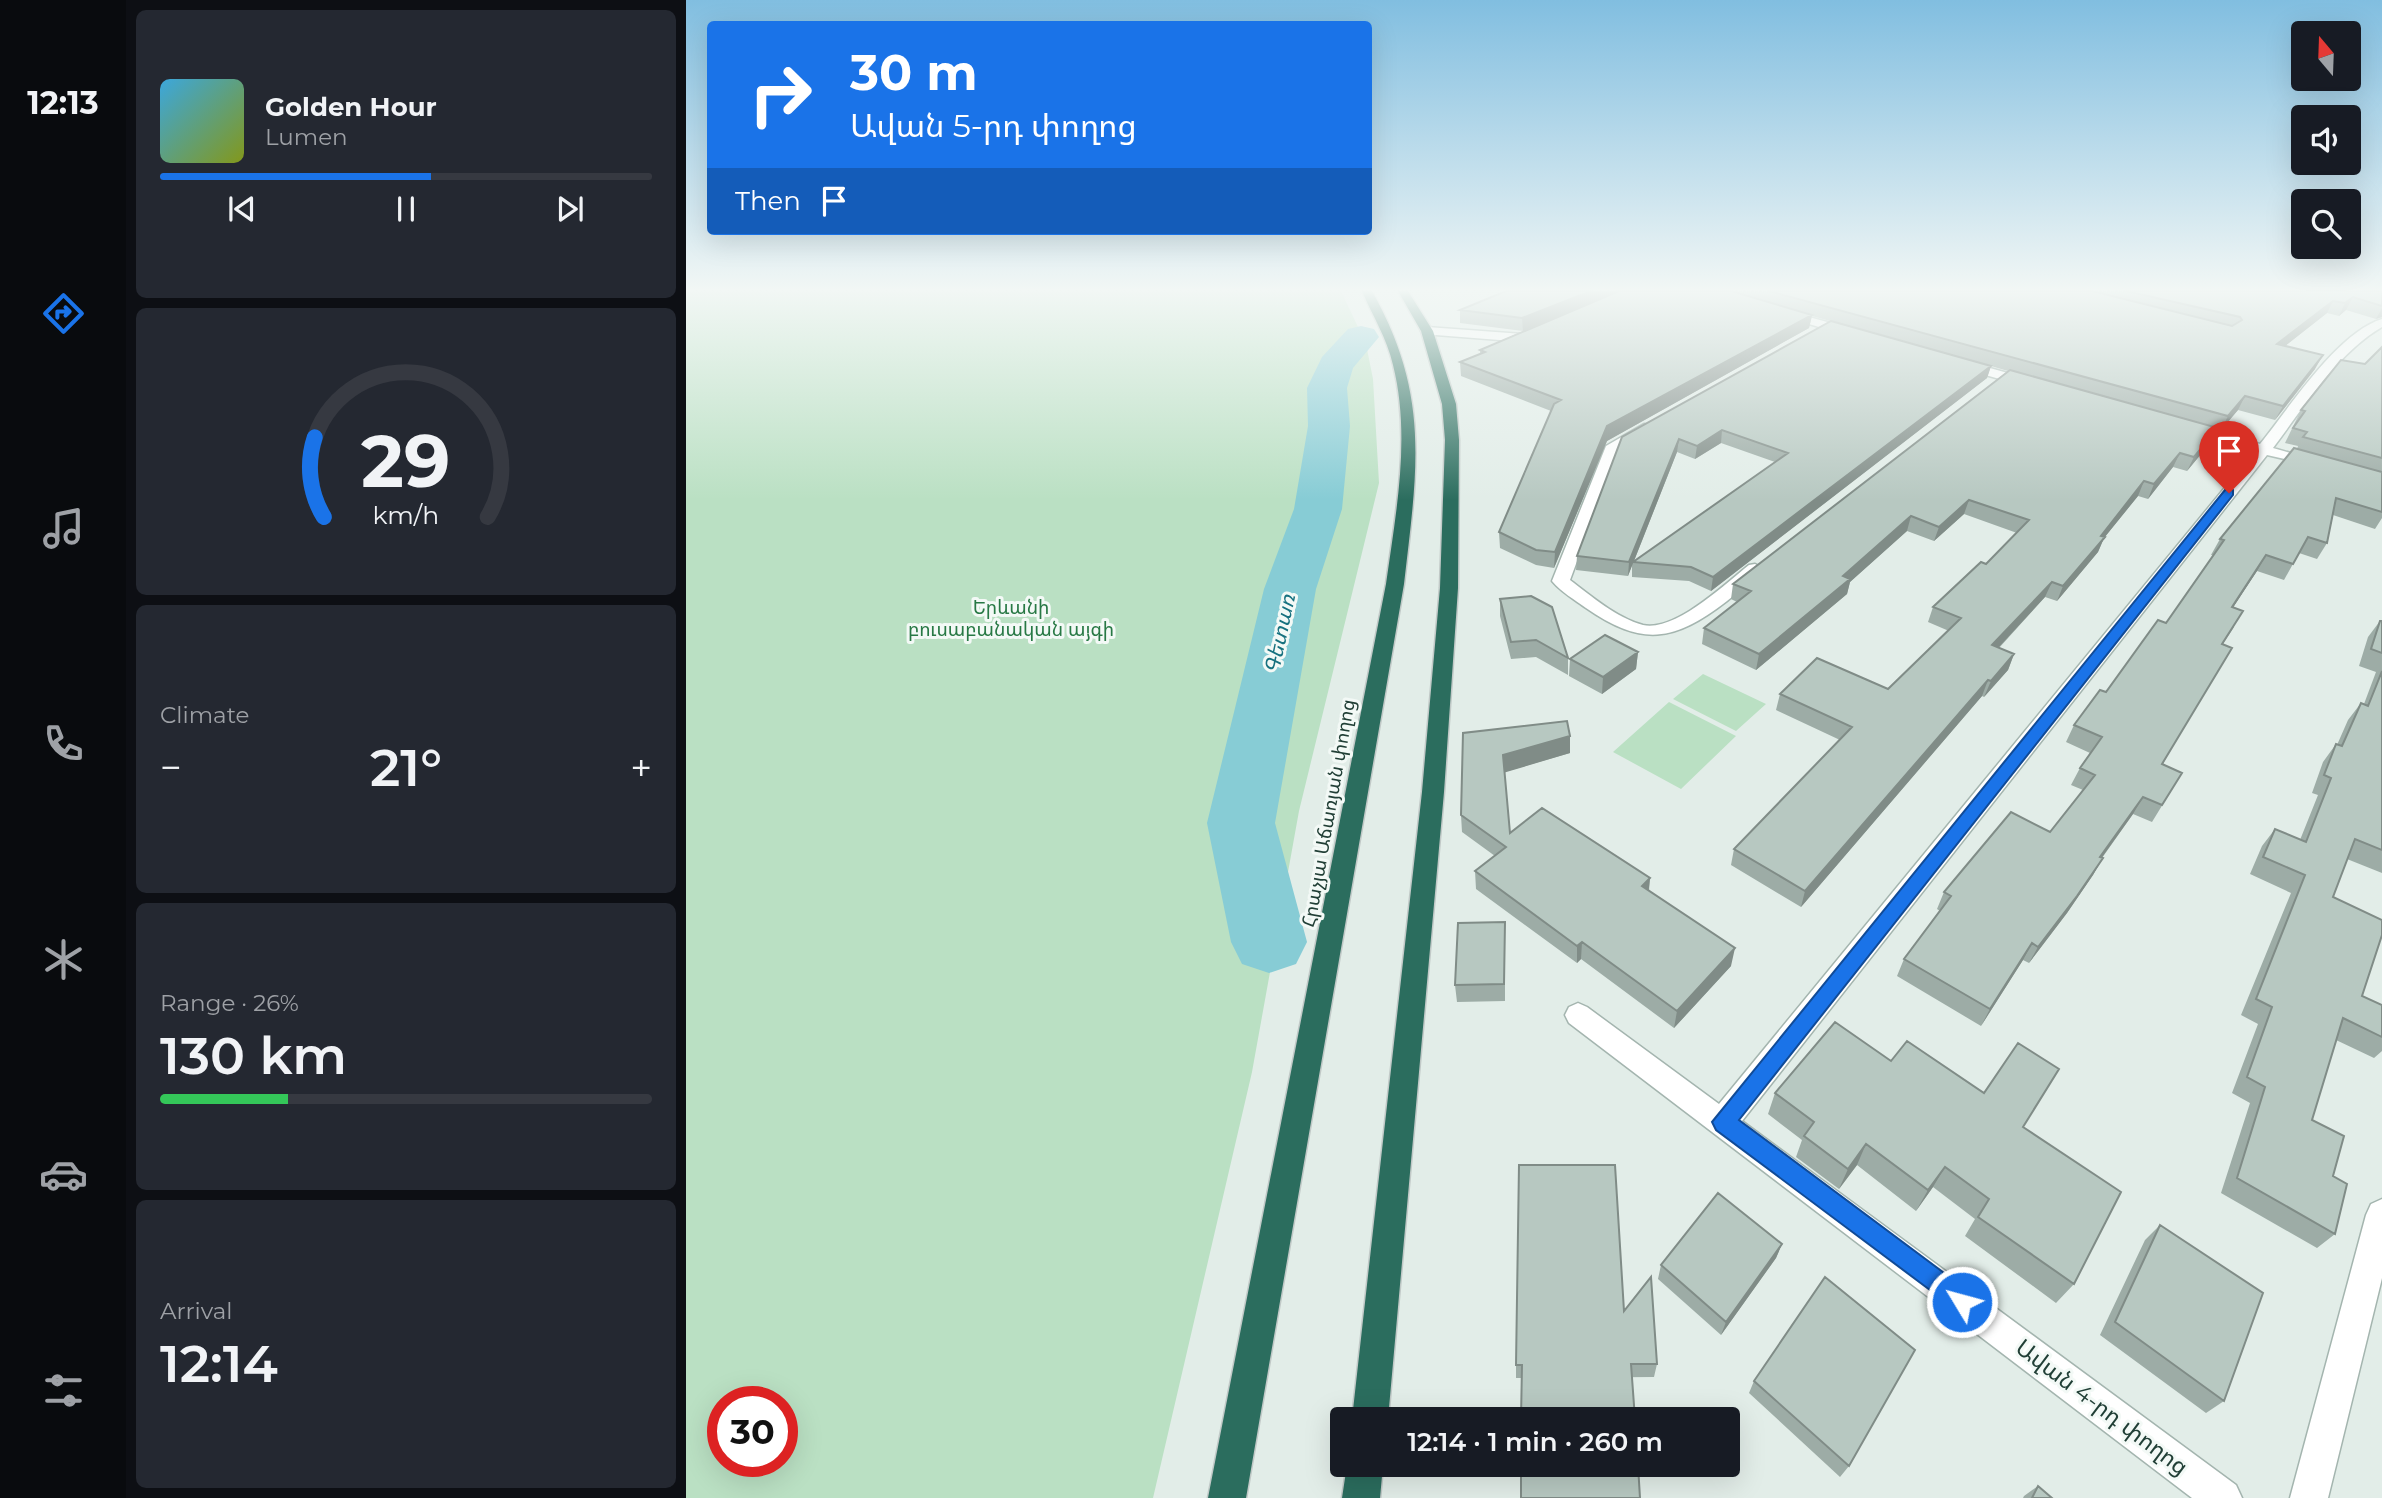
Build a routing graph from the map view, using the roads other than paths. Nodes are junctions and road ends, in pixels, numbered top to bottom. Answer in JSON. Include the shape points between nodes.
{"nodes":[{"id":1,"x":1399,"y":361,"type":"edge"},
{"id":2,"x":1436,"y":361,"type":"edge"},
{"id":3,"x":2336,"y":361,"type":"edge"},
{"id":4,"x":1952,"y":362,"type":"edge"},
{"id":5,"x":2003,"y":376,"type":"junction"},
{"id":6,"x":2041,"y":387,"type":"edge"},
{"id":7,"x":1987,"y":390,"type":"edge"},
{"id":8,"x":1659,"y":419,"type":"edge"},
{"id":9,"x":2168,"y":422,"type":"edge"},
{"id":10,"x":2264,"y":449,"type":"junction"},
{"id":11,"x":2329,"y":468,"type":"edge"},
{"id":12,"x":1769,"y":559,"type":"edge"},
{"id":13,"x":1578,"y":1015,"type":"dead end"},
{"id":14,"x":1723,"y":1122,"type":"junction"},
{"id":15,"x":2382,"y":1215,"type":"edge"},
{"id":16,"x":1372,"y":1407,"type":"edge"},
{"id":17,"x":1364,"y":1477,"type":"edge"},
{"id":18,"x":1227,"y":1498,"type":"edge"},
{"id":19,"x":1362,"y":1498,"type":"edge"},
{"id":20,"x":2223,"y":1498,"type":"edge"},
{"id":21,"x":2309,"y":1498,"type":"edge"}],
"edges":[{"from":1,"to":18,"type":"highway","name":"Հրաչյա Աճառյան փողոց","via":[[1408,394],[1412,447],[1395,584]]},
{"from":2,"to":16,"type":"highway","via":[[1450,404],[1452,440],[1449,588]]},
{"from":3,"to":10,"type":"street"},
{"from":4,"to":5,"type":"street"},
{"from":5,"to":6,"type":"street"},
{"from":5,"to":7,"type":"street"},
{"from":8,"to":12,"type":"street","via":[[1613,446],[1562,581],[1595,608],[1646,631],[1684,624]]},
{"from":9,"to":10,"type":"street"},
{"from":10,"to":11,"type":"street"},
{"from":10,"to":14,"type":"street"},
{"from":13,"to":14,"type":"street","name":"Ավան 4-րդ փողոց"},
{"from":14,"to":20,"type":"street","name":"Ավան 4-րդ փողոց"},
{"from":15,"to":21,"type":"street"},
{"from":17,"to":19,"type":"highway"}]}
